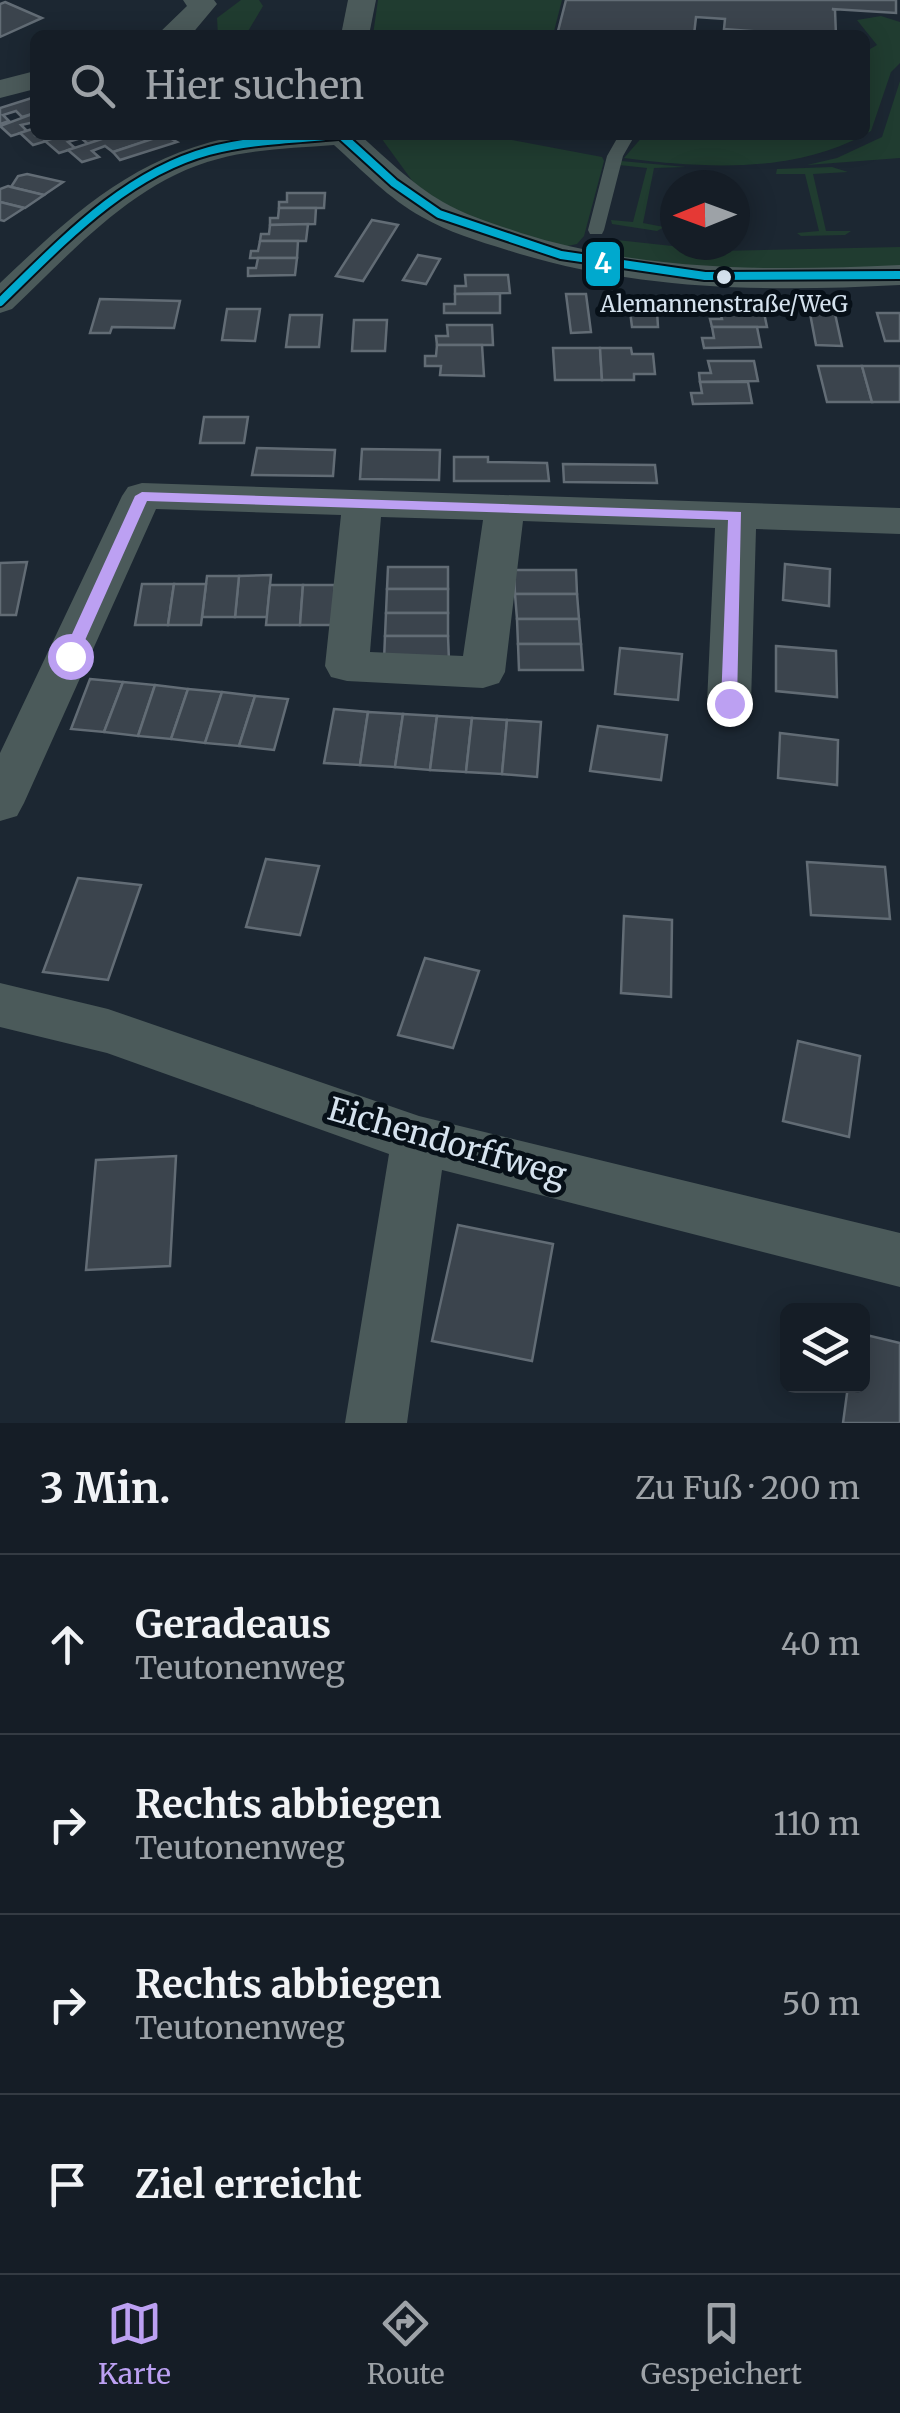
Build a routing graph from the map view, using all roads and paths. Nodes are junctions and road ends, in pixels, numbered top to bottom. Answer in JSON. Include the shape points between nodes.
{"nodes":[{"id":1,"x":198,"y":0,"type":"edge"},
{"id":2,"x":362,"y":0,"type":"edge"},
{"id":3,"x":179,"y":30,"type":"edge"},
{"id":4,"x":356,"y":30,"type":"edge"},
{"id":5,"x":30,"y":81,"type":"edge"},
{"id":6,"x":0,"y":89,"type":"edge"},
{"id":7,"x":289,"y":140,"type":"edge"},
{"id":8,"x":346,"y":140,"type":"edge"},
{"id":9,"x":624,"y":140,"type":"edge"},
{"id":10,"x":596,"y":230,"type":"dead end"},
{"id":11,"x":900,"y":275,"type":"edge"},
{"id":12,"x":0,"y":302,"type":"edge"},
{"id":13,"x":362,"y":504,"type":"junction"},
{"id":14,"x":505,"y":508,"type":"junction"},
{"id":15,"x":736,"y":515,"type":"junction"},
{"id":16,"x":900,"y":521,"type":"edge"},
{"id":17,"x":729,"y":703,"type":"dead end"},
{"id":18,"x":0,"y":803,"type":"edge"},
{"id":19,"x":0,"y":1005,"type":"edge"},
{"id":20,"x":419,"y":1140,"type":"junction"},
{"id":21,"x":900,"y":1260,"type":"edge"},
{"id":22,"x":376,"y":1423,"type":"edge"}],
"edges":[{"from":1,"to":3,"type":"street","via":[[203,4]]},
{"from":2,"to":4,"type":"street"},
{"from":5,"to":6,"type":"street"},
{"from":7,"to":12,"type":"street","via":[[187,158],[120,196]]},
{"from":8,"to":11,"type":"street","via":[[428,208],[572,261],[724,279]]},
{"from":9,"to":10,"type":"lane"},
{"from":13,"to":14,"type":"street"},
{"from":13,"to":14,"type":"street","via":[[348,666],[482,672]]},
{"from":13,"to":18,"type":"street","via":[[142,496]]},
{"from":14,"to":15,"type":"street"},
{"from":15,"to":16,"type":"street"},
{"from":15,"to":17,"type":"street"},
{"from":19,"to":20,"type":"street","name":"Eichendorffweg","via":[[108,1032]]},
{"from":20,"to":21,"type":"street","name":"Eichendorffweg"},
{"from":20,"to":22,"type":"street"}]}
